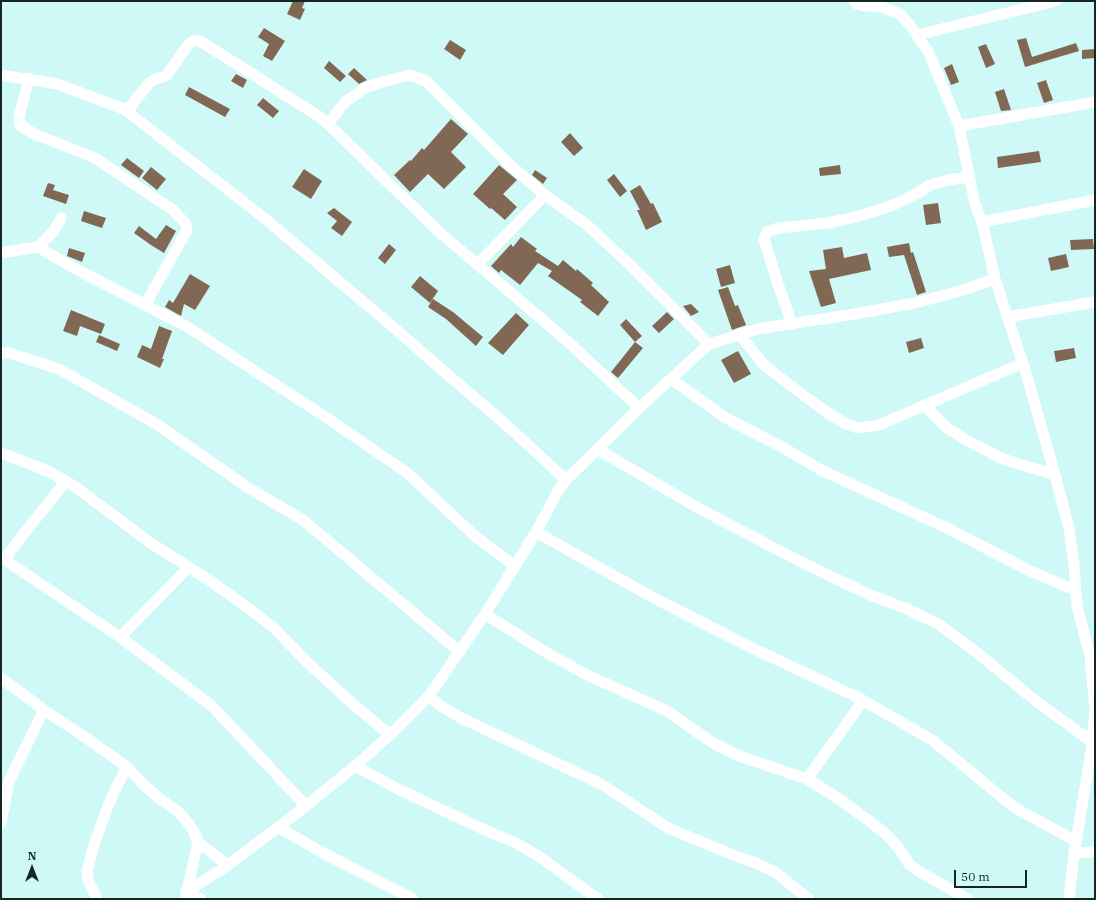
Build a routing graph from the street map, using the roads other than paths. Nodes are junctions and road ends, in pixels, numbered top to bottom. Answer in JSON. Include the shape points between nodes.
{"nodes":[{"id":1,"x":854,"y":1,"type":"edge"},
{"id":2,"x":1056,"y":1,"type":"edge"},
{"id":3,"x":917,"y":35,"type":"junction"},
{"id":4,"x":1,"y":75,"type":"edge"},
{"id":5,"x":29,"y":78,"type":"junction"},
{"id":6,"x":1095,"y":102,"type":"edge"},
{"id":7,"x":124,"y":109,"type":"junction"},
{"id":8,"x":328,"y":124,"type":"junction"},
{"id":9,"x":959,"y":126,"type":"junction"},
{"id":10,"x":969,"y":177,"type":"junction"},
{"id":11,"x":545,"y":195,"type":"junction"},
{"id":12,"x":1095,"y":200,"type":"edge"},
{"id":13,"x":61,"y":218,"type":"dead end"},
{"id":14,"x":982,"y":222,"type":"junction"},
{"id":15,"x":38,"y":247,"type":"junction"},
{"id":16,"x":1,"y":253,"type":"edge"},
{"id":17,"x":477,"y":265,"type":"junction"},
{"id":18,"x":995,"y":279,"type":"junction"},
{"id":19,"x":1095,"y":302,"type":"edge"},
{"id":20,"x":145,"y":305,"type":"junction"},
{"id":21,"x":1007,"y":317,"type":"junction"},
{"id":22,"x":792,"y":324,"type":"junction"},
{"id":23,"x":739,"y":334,"type":"junction"},
{"id":24,"x":709,"y":344,"type":"junction"},
{"id":25,"x":1,"y":353,"type":"edge"},
{"id":26,"x":1023,"y":363,"type":"junction"},
{"id":27,"x":671,"y":378,"type":"junction"},
{"id":28,"x":924,"y":406,"type":"junction"},
{"id":29,"x":639,"y":408,"type":"junction"},
{"id":30,"x":597,"y":449,"type":"junction"},
{"id":31,"x":1,"y":453,"type":"edge"},
{"id":32,"x":1055,"y":475,"type":"junction"},
{"id":33,"x":566,"y":480,"type":"junction"},
{"id":34,"x":66,"y":481,"type":"junction"},
{"id":35,"x":536,"y":532,"type":"junction"},
{"id":36,"x":515,"y":566,"type":"junction"},
{"id":37,"x":189,"y":567,"type":"junction"},
{"id":38,"x":1075,"y":590,"type":"junction"},
{"id":39,"x":485,"y":614,"type":"junction"},
{"id":40,"x":120,"y":637,"type":"junction"},
{"id":41,"x":460,"y":652,"type":"junction"},
{"id":42,"x":1,"y":678,"type":"edge"},
{"id":43,"x":429,"y":696,"type":"junction"},
{"id":44,"x":863,"y":700,"type":"junction"},
{"id":45,"x":44,"y":710,"type":"junction"},
{"id":46,"x":390,"y":735,"type":"junction"},
{"id":47,"x":1093,"y":749,"type":"edge"},
{"id":48,"x":355,"y":766,"type":"junction"},
{"id":49,"x":127,"y":767,"type":"junction"},
{"id":50,"x":807,"y":779,"type":"junction"},
{"id":51,"x":306,"y":806,"type":"junction"},
{"id":52,"x":1,"y":823,"type":"edge"},
{"id":53,"x":278,"y":827,"type":"junction"},
{"id":54,"x":1076,"y":840,"type":"junction"},
{"id":55,"x":198,"y":842,"type":"junction"},
{"id":56,"x":1095,"y":851,"type":"edge"},
{"id":57,"x":1074,"y":854,"type":"junction"},
{"id":58,"x":228,"y":865,"type":"junction"},
{"id":59,"x":185,"y":896,"type":"edge"},
{"id":60,"x":98,"y":899,"type":"edge"},
{"id":61,"x":201,"y":899,"type":"edge"},
{"id":62,"x":413,"y":899,"type":"edge"},
{"id":63,"x":598,"y":899,"type":"edge"},
{"id":64,"x":809,"y":899,"type":"edge"},
{"id":65,"x":968,"y":899,"type":"edge"},
{"id":66,"x":1069,"y":899,"type":"edge"}],
"edges":[{"from":1,"to":3,"type":"street","via":[[857,4],[879,6],[900,14]]},
{"from":2,"to":3,"type":"street"},
{"from":3,"to":9,"type":"street","via":[[929,54]]},
{"from":4,"to":5,"type":"street"},
{"from":5,"to":7,"type":"street","via":[[57,84]]},
{"from":5,"to":20,"type":"street","via":[[19,117],[20,125],[34,134],[95,158],[173,210],[186,224],[187,230]]},
{"from":6,"to":9,"type":"street"},
{"from":7,"to":8,"type":"street","via":[[131,106],[149,83],[166,76],[193,40],[200,40]]},
{"from":7,"to":33,"type":"street","via":[[263,217],[386,320]]},
{"from":8,"to":11,"type":"street","via":[[345,102],[365,88],[410,75],[426,81],[510,165]]},
{"from":8,"to":17,"type":"street","via":[[438,231]]},
{"from":9,"to":10,"type":"street"},
{"from":10,"to":14,"type":"street"},
{"from":10,"to":22,"type":"street","via":[[930,185],[891,206],[856,217],[778,228],[767,232],[764,239]]},
{"from":11,"to":17,"type":"street"},
{"from":11,"to":24,"type":"street","via":[[587,225]]},
{"from":12,"to":14,"type":"street"},
{"from":13,"to":15,"type":"street","via":[[54,231]]},
{"from":14,"to":18,"type":"street"},
{"from":15,"to":16,"type":"street"},
{"from":15,"to":20,"type":"street"},
{"from":17,"to":29,"type":"street","via":[[565,339]]},
{"from":18,"to":21,"type":"street"},
{"from":18,"to":22,"type":"street","via":[[915,303]]},
{"from":19,"to":21,"type":"street"},
{"from":20,"to":36,"type":"street","via":[[186,326],[406,472],[475,536]]},
{"from":21,"to":26,"type":"street"},
{"from":22,"to":23,"type":"street"},
{"from":23,"to":24,"type":"street"},
{"from":23,"to":28,"type":"street","via":[[765,366],[844,423],[858,428],[879,425]]},
{"from":24,"to":27,"type":"street"},
{"from":25,"to":41,"type":"street","via":[[9,352],[59,369],[158,425],[247,487],[303,520]]},
{"from":26,"to":28,"type":"street"},
{"from":26,"to":32,"type":"street"},
{"from":27,"to":29,"type":"street"},
{"from":27,"to":38,"type":"street","via":[[724,417],[821,470],[947,528],[1030,571]]},
{"from":28,"to":32,"type":"street","via":[[947,428],[966,440],[1003,459]]},
{"from":29,"to":30,"type":"street"},
{"from":30,"to":33,"type":"street"},
{"from":30,"to":47,"type":"street","via":[[700,509],[803,563],[938,624],[975,651]]},
{"from":31,"to":34,"type":"street"},
{"from":32,"to":38,"type":"street","via":[[1068,528]]},
{"from":33,"to":35,"type":"street"},
{"from":34,"to":37,"type":"street","via":[[149,542]]},
{"from":34,"to":40,"type":"street","via":[[14,546],[8,562]]},
{"from":35,"to":36,"type":"street"},
{"from":35,"to":44,"type":"street","via":[[652,597]]},
{"from":36,"to":39,"type":"street"},
{"from":37,"to":40,"type":"street"},
{"from":37,"to":46,"type":"street","via":[[274,628],[309,664]]},
{"from":38,"to":47,"type":"street","via":[[1090,656],[1095,710]]},
{"from":39,"to":41,"type":"street"},
{"from":39,"to":50,"type":"street","via":[[587,675],[667,711],[713,743],[739,756]]},
{"from":40,"to":51,"type":"street","via":[[212,706]]},
{"from":41,"to":43,"type":"street"},
{"from":42,"to":45,"type":"street"},
{"from":43,"to":46,"type":"street"},
{"from":43,"to":64,"type":"street","via":[[461,718],[601,784],[668,828],[756,862],[775,872]]},
{"from":44,"to":50,"type":"street"},
{"from":44,"to":54,"type":"street","via":[[932,740],[1015,808]]},
{"from":45,"to":49,"type":"street"},
{"from":45,"to":52,"type":"street","via":[[9,781]]},
{"from":46,"to":48,"type":"street"},
{"from":47,"to":54,"type":"street"},
{"from":48,"to":51,"type":"street"},
{"from":48,"to":63,"type":"street","via":[[398,789],[516,843]]},
{"from":49,"to":55,"type":"street","via":[[145,786],[186,820]]},
{"from":49,"to":60,"type":"street","via":[[108,806],[87,871],[88,880]]},
{"from":50,"to":65,"type":"street","via":[[841,800],[885,833],[918,871]]},
{"from":51,"to":53,"type":"street"},
{"from":53,"to":58,"type":"street"},
{"from":53,"to":62,"type":"street","via":[[323,854]]},
{"from":54,"to":57,"type":"street"},
{"from":55,"to":58,"type":"street"},
{"from":55,"to":59,"type":"street"},
{"from":56,"to":57,"type":"street"},
{"from":57,"to":66,"type":"street"},
{"from":58,"to":59,"type":"street"},
{"from":59,"to":61,"type":"street"}]}
